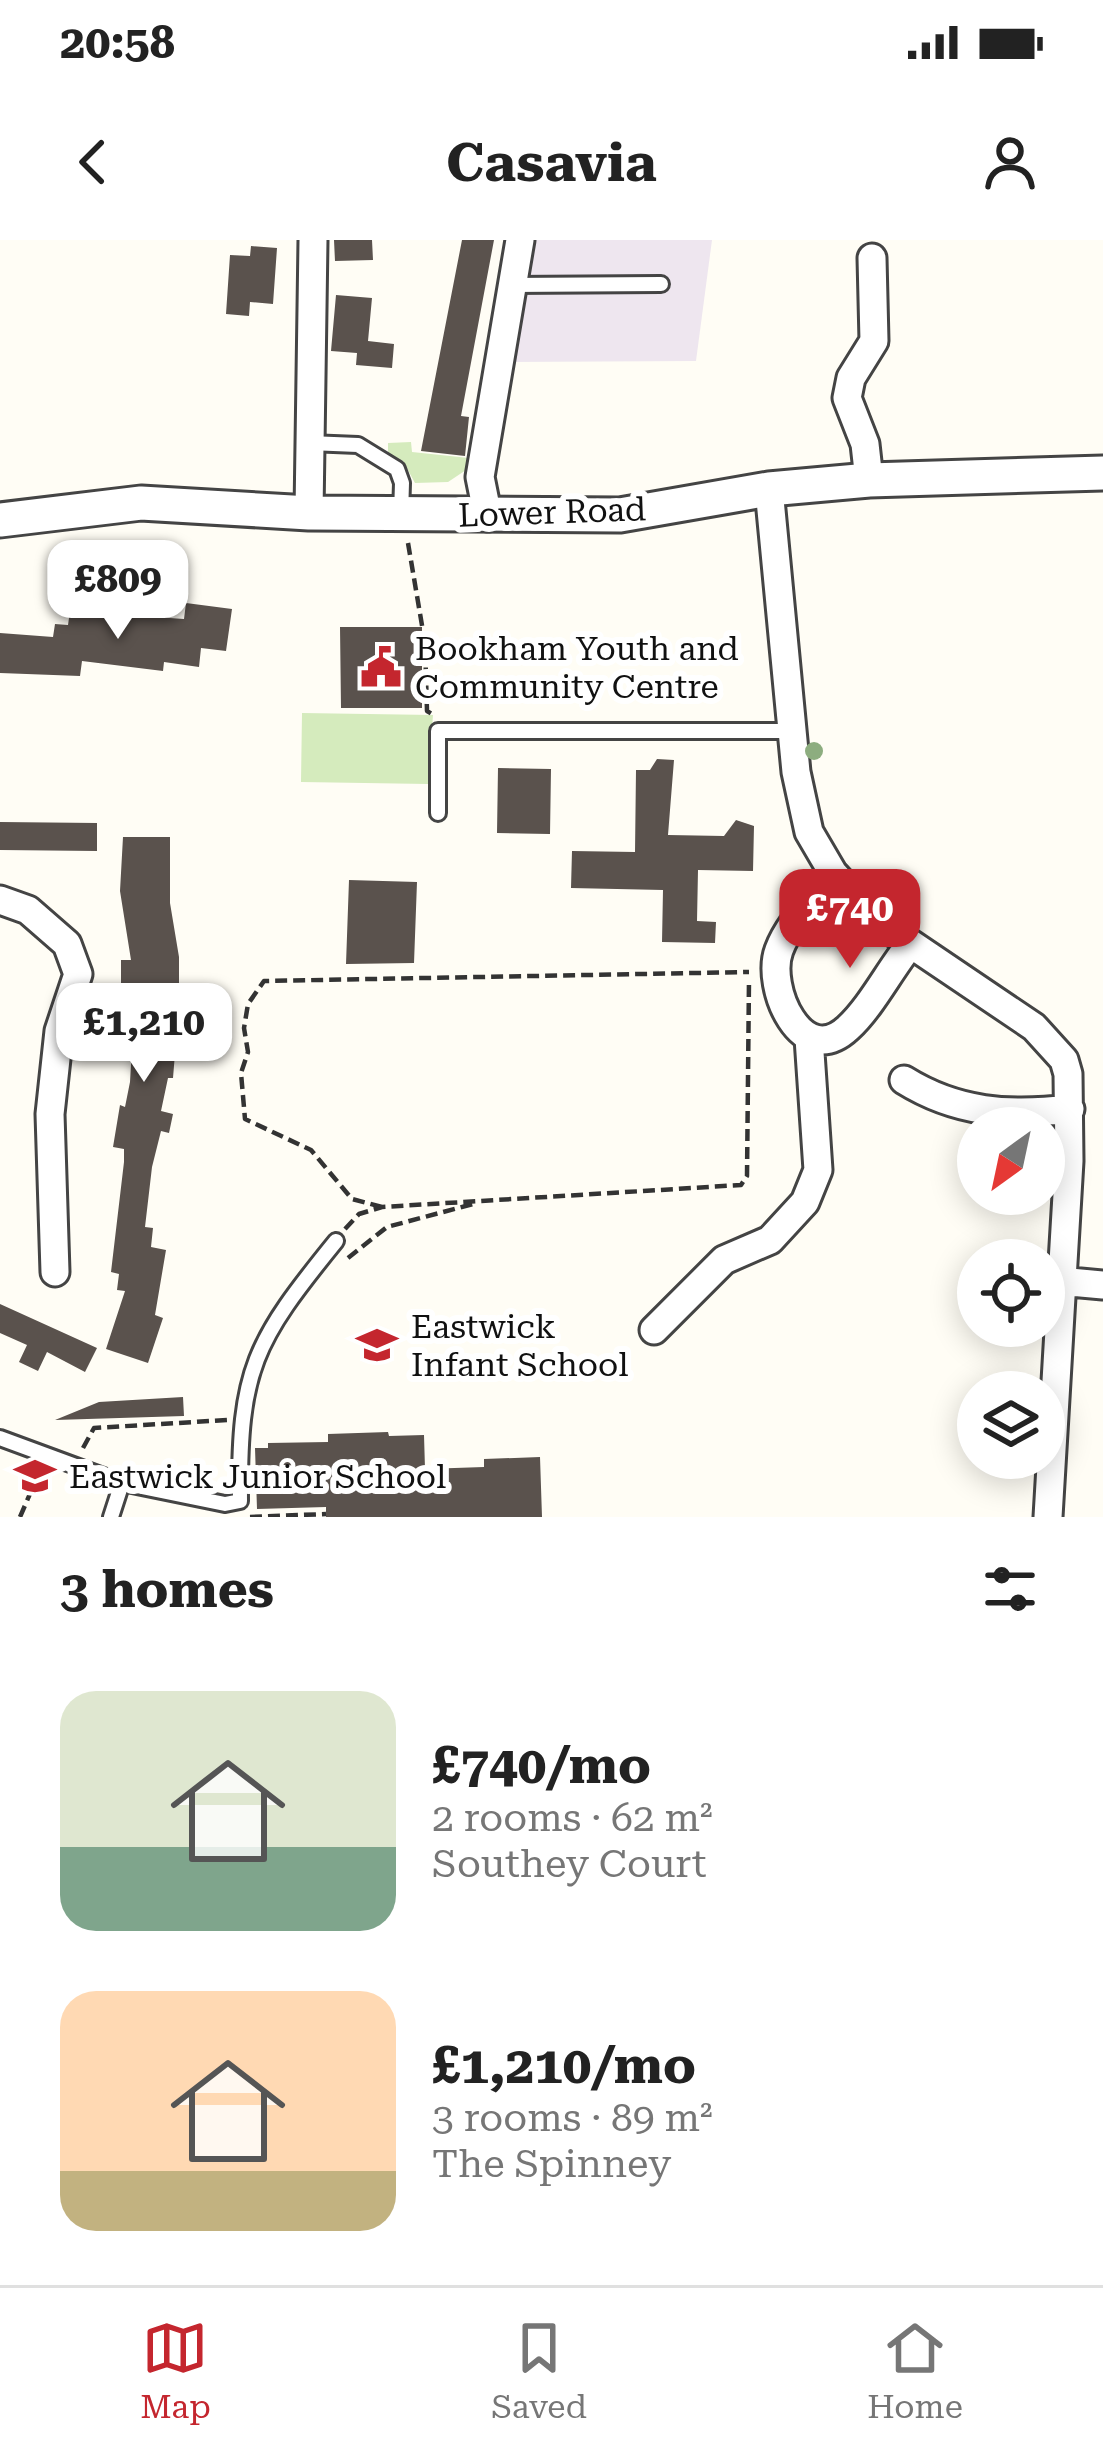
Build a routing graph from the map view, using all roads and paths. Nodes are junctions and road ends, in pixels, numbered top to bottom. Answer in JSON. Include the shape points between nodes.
{"nodes":[{"id":1,"x":313,"y":240,"type":"edge"},
{"id":2,"x":520,"y":240,"type":"edge"},
{"id":3,"x":872,"y":259,"type":"dead end"},
{"id":4,"x":661,"y":284,"type":"dead end"},
{"id":5,"x":510,"y":285,"type":"junction"},
{"id":6,"x":309,"y":442,"type":"junction"},
{"id":7,"x":1103,"y":473,"type":"edge"},
{"id":8,"x":869,"y":480,"type":"junction"},
{"id":9,"x":769,"y":489,"type":"junction"},
{"id":10,"x":309,"y":513,"type":"junction"},
{"id":11,"x":401,"y":514,"type":"junction"},
{"id":12,"x":488,"y":518,"type":"junction"},
{"id":13,"x":0,"y":520,"type":"edge"},
{"id":14,"x":455,"y":730,"type":"junction"},
{"id":15,"x":793,"y":731,"type":"junction"},
{"id":16,"x":438,"y":813,"type":"dead end"},
{"id":17,"x":832,"y":873,"type":"junction"},
{"id":18,"x":0,"y":900,"type":"edge"},
{"id":19,"x":909,"y":946,"type":"junction"},
{"id":20,"x":763,"y":967,"type":"junction"},
{"id":21,"x":808,"y":1038,"type":"junction"},
{"id":22,"x":904,"y":1081,"type":"dead end"},
{"id":23,"x":1070,"y":1109,"type":"junction"},
{"id":24,"x":483,"y":1201,"type":"junction"},
{"id":25,"x":382,"y":1207,"type":"junction"},
{"id":26,"x":479,"y":1209,"type":"dead end"},
{"id":27,"x":1062,"y":1239,"type":"edge"},
{"id":28,"x":336,"y":1241,"type":"joint"},
{"id":29,"x":348,"y":1258,"type":"dead end"},
{"id":30,"x":55,"y":1272,"type":"dead end"},
{"id":31,"x":1065,"y":1282,"type":"edge"},
{"id":32,"x":1103,"y":1285,"type":"edge"},
{"id":33,"x":654,"y":1330,"type":"dead end"},
{"id":34,"x":1056,"y":1347,"type":"edge"},
{"id":35,"x":240,"y":1421,"type":"junction"},
{"id":36,"x":0,"y":1438,"type":"edge"},
{"id":37,"x":74,"y":1465,"type":"junction"},
{"id":38,"x":39,"y":1473,"type":"dead end"},
{"id":39,"x":122,"y":1483,"type":"junction"},
{"id":40,"x":241,"y":1512,"type":"edge"},
{"id":41,"x":326,"y":1514,"type":"dead end"},
{"id":42,"x":315,"y":1516,"type":"edge"},
{"id":43,"x":20,"y":1517,"type":"edge"},
{"id":44,"x":111,"y":1517,"type":"edge"},
{"id":45,"x":1048,"y":1517,"type":"edge"}],
"edges":[{"from":1,"to":6,"type":"street"},
{"from":2,"to":5,"type":"street"},
{"from":3,"to":8,"type":"street","via":[[874,341],[847,398]]},
{"from":4,"to":5,"type":"lane"},
{"from":5,"to":12,"type":"street","via":[[480,477]]},
{"from":6,"to":10,"type":"street"},
{"from":6,"to":11,"type":"lane","via":[[358,446],[397,469]]},
{"from":7,"to":8,"type":"street","name":"Lower Road"},
{"from":8,"to":9,"type":"street","name":"Lower Road"},
{"from":9,"to":12,"type":"street","name":"Lower Road","via":[[620,515]]},
{"from":9,"to":15,"type":"street"},
{"from":10,"to":11,"type":"street","name":"Lower Road"},
{"from":10,"to":13,"type":"street","name":"Lower Road","via":[[141,502]]},
{"from":11,"to":12,"type":"street","name":"Lower Road"},
{"from":11,"to":14,"type":"path","via":[[418,586],[427,711]]},
{"from":14,"to":15,"type":"lane"},
{"from":14,"to":16,"type":"lane","via":[[438,730]]},
{"from":15,"to":17,"type":"street","via":[[802,814]]},
{"from":17,"to":19,"type":"street"},
{"from":17,"to":20,"type":"street"},
{"from":18,"to":30,"type":"street","via":[[28,910],[67,944],[78,974],[59,1031],[50,1114]]},
{"from":19,"to":21,"type":"street","via":[[847,1030]]},
{"from":19,"to":23,"type":"street","via":[[1044,1037],[1064,1060]]},
{"from":20,"to":21,"type":"street","via":[[792,1024]]},
{"from":20,"to":24,"type":"path","via":[[741,1185]]},
{"from":20,"to":25,"type":"path","via":[[265,981],[248,1004],[244,1028],[245,1119],[311,1150],[352,1199]]},
{"from":21,"to":33,"type":"street","via":[[818,1170],[805,1202],[770,1240],[724,1260]]},
{"from":22,"to":23,"type":"street","via":[[984,1111]]},
{"from":23,"to":27,"type":"street"},
{"from":24,"to":25,"type":"path"},
{"from":24,"to":26,"type":"path"},
{"from":24,"to":29,"type":"path","via":[[387,1227]]},
{"from":25,"to":28,"type":"path","via":[[359,1214]]},
{"from":28,"to":35,"type":"lane","via":[[252,1362]]},
{"from":31,"to":32,"type":"street"},
{"from":34,"to":45,"type":"street"},
{"from":35,"to":37,"type":"path","via":[[94,1428]]},
{"from":35,"to":40,"type":"lane"},
{"from":36,"to":37,"type":"lane"},
{"from":37,"to":39,"type":"lane"},
{"from":38,"to":43,"type":"path"},
{"from":39,"to":40,"type":"lane"},
{"from":39,"to":44,"type":"lane"},
{"from":40,"to":42,"type":"path"},
{"from":41,"to":42,"type":"path"}]}
